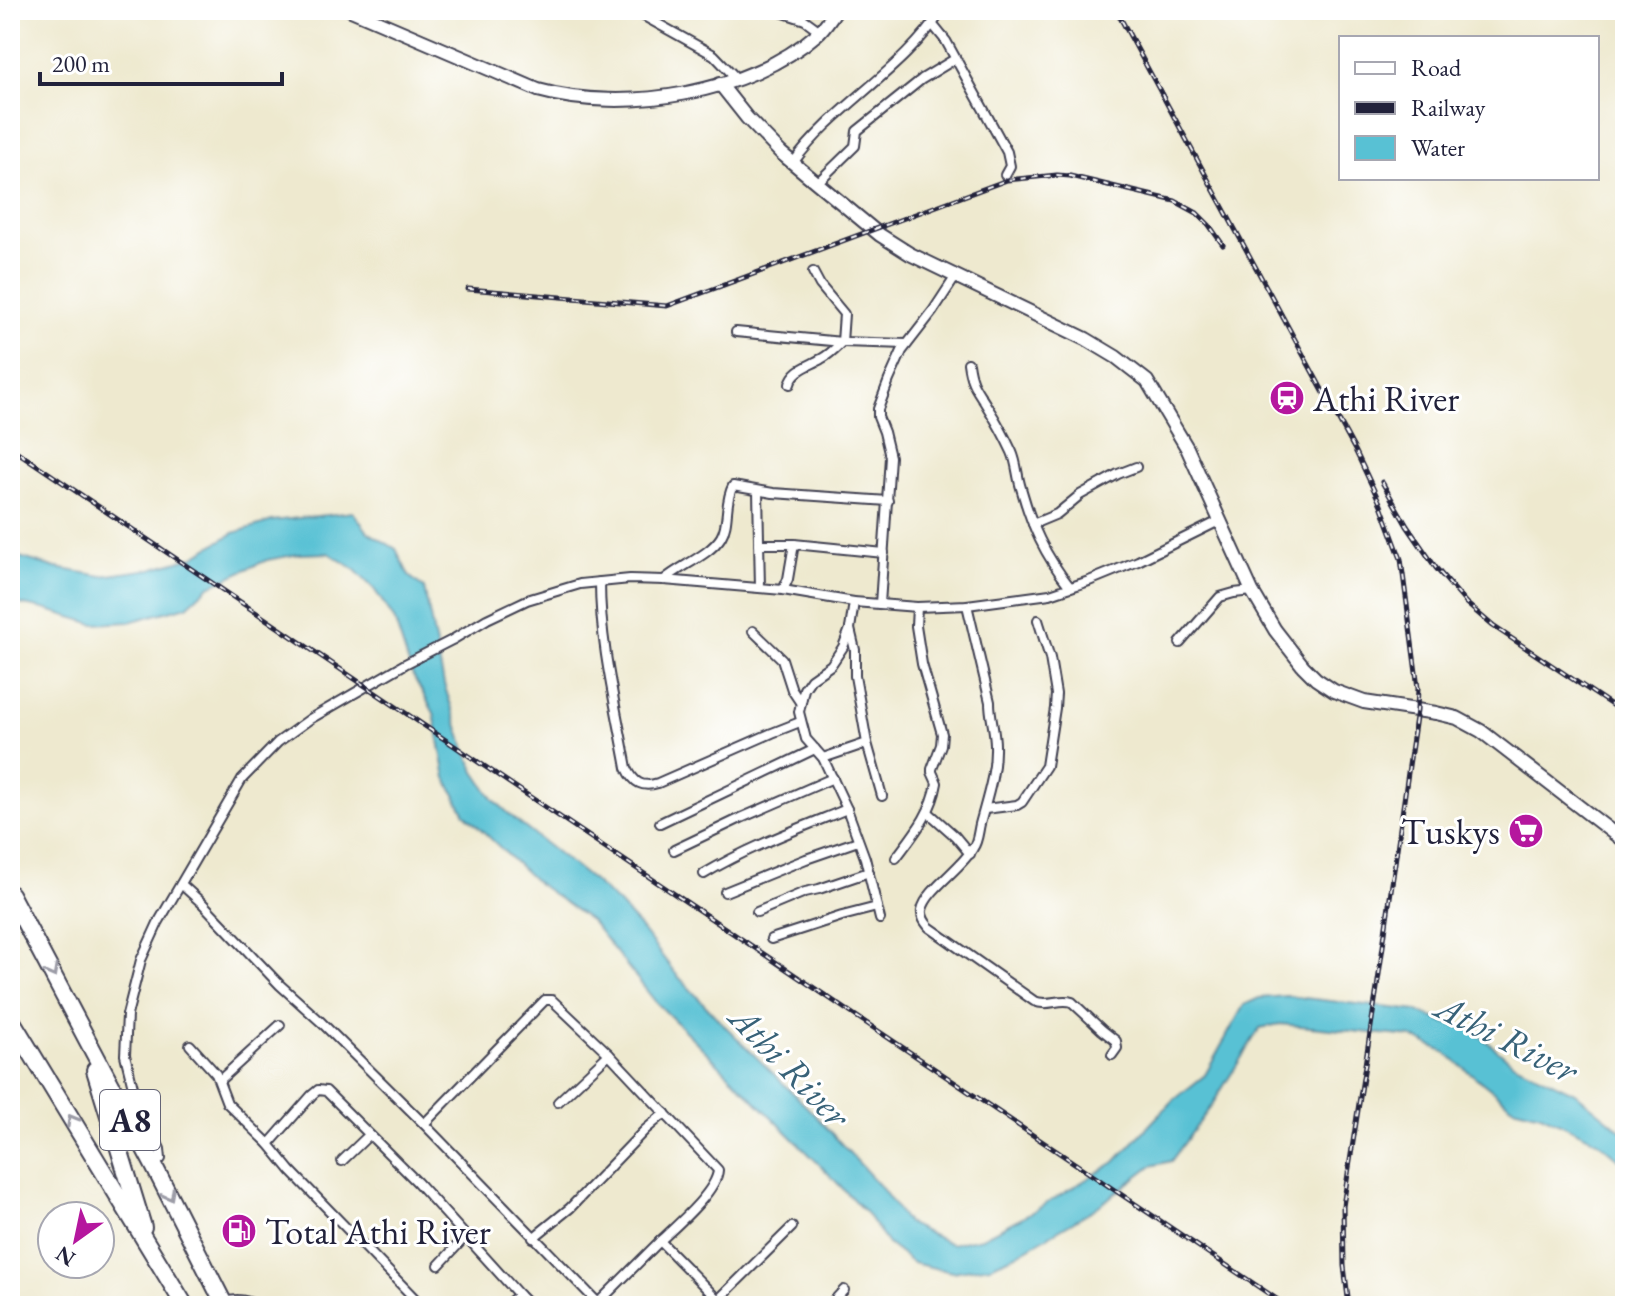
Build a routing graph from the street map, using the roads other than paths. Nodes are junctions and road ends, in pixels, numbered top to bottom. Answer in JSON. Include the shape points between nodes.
{"nodes":[{"id":1,"x":351,"y":10,"type":"edge"},
{"id":2,"x":633,"y":10,"type":"edge"},
{"id":3,"x":775,"y":10,"type":"edge"},
{"id":4,"x":836,"y":10,"type":"edge"},
{"id":5,"x":942,"y":10,"type":"edge"},
{"id":6,"x":933,"y":25,"type":"junction"},
{"id":7,"x":820,"y":31,"type":"junction"},
{"id":8,"x":955,"y":59,"type":"junction"},
{"id":9,"x":737,"y":79,"type":"junction"},
{"id":10,"x":720,"y":84,"type":"junction"},
{"id":11,"x":793,"y":163,"type":"junction"},
{"id":12,"x":1005,"y":175,"type":"dead end"},
{"id":13,"x":817,"y":183,"type":"junction"},
{"id":14,"x":813,"y":272,"type":"dead end"},
{"id":15,"x":956,"y":276,"type":"junction"},
{"id":16,"x":736,"y":332,"type":"dead end"},
{"id":17,"x":842,"y":342,"type":"junction"},
{"id":18,"x":907,"y":344,"type":"junction"},
{"id":19,"x":968,"y":363,"type":"dead end"},
{"id":20,"x":790,"y":384,"type":"dead end"},
{"id":21,"x":1136,"y":467,"type":"dead end"},
{"id":22,"x":758,"y":491,"type":"junction"},
{"id":23,"x":888,"y":501,"type":"junction"},
{"id":24,"x":1221,"y":520,"type":"junction"},
{"id":25,"x":1033,"y":524,"type":"junction"},
{"id":26,"x":759,"y":544,"type":"junction"},
{"id":27,"x":794,"y":544,"type":"junction"},
{"id":28,"x":884,"y":553,"type":"junction"},
{"id":29,"x":664,"y":580,"type":"junction"},
{"id":30,"x":600,"y":582,"type":"junction"},
{"id":31,"x":1070,"y":587,"type":"junction"},
{"id":32,"x":760,"y":588,"type":"junction"},
{"id":33,"x":783,"y":590,"type":"junction"},
{"id":34,"x":1252,"y":591,"type":"junction"},
{"id":35,"x":854,"y":602,"type":"junction"},
{"id":36,"x":880,"y":604,"type":"junction"},
{"id":37,"x":967,"y":605,"type":"junction"},
{"id":38,"x":917,"y":607,"type":"junction"},
{"id":39,"x":1038,"y":620,"type":"dead end"},
{"id":40,"x":850,"y":629,"type":"junction"},
{"id":41,"x":753,"y":631,"type":"dead end"},
{"id":42,"x":1180,"y":643,"type":"dead end"},
{"id":43,"x":800,"y":702,"type":"junction"},
{"id":44,"x":800,"y":722,"type":"junction"},
{"id":45,"x":867,"y":743,"type":"junction"},
{"id":46,"x":815,"y":749,"type":"junction"},
{"id":47,"x":823,"y":758,"type":"junction"},
{"id":48,"x":833,"y":778,"type":"junction"},
{"id":49,"x":882,"y":796,"type":"dead end"},
{"id":50,"x":847,"y":809,"type":"junction"},
{"id":51,"x":985,"y":809,"type":"junction"},
{"id":52,"x":928,"y":812,"type":"junction"},
{"id":53,"x":660,"y":823,"type":"dead end"},
{"id":54,"x":858,"y":841,"type":"junction"},
{"id":55,"x":1625,"y":842,"type":"edge"},
{"id":56,"x":674,"y":850,"type":"dead end"},
{"id":57,"x":970,"y":854,"type":"junction"},
{"id":58,"x":896,"y":858,"type":"dead end"},
{"id":59,"x":869,"y":872,"type":"junction"},
{"id":60,"x":704,"y":874,"type":"dead end"},
{"id":61,"x":181,"y":884,"type":"junction"},
{"id":62,"x":725,"y":892,"type":"dead end"},
{"id":63,"x":10,"y":894,"type":"edge"},
{"id":64,"x":877,"y":907,"type":"junction"},
{"id":65,"x":757,"y":912,"type":"dead end"},
{"id":66,"x":880,"y":919,"type":"dead end"},
{"id":67,"x":771,"y":939,"type":"dead end"},
{"id":68,"x":10,"y":1018,"type":"edge"},
{"id":69,"x":280,"y":1025,"type":"dead end"},
{"id":70,"x":83,"y":1029,"type":"junction"},
{"id":71,"x":16,"y":1040,"type":"edge"},
{"id":72,"x":190,"y":1045,"type":"dead end"},
{"id":73,"x":609,"y":1054,"type":"junction"},
{"id":74,"x":1112,"y":1055,"type":"dead end"},
{"id":75,"x":220,"y":1080,"type":"junction"},
{"id":76,"x":558,"y":1102,"type":"dead end"},
{"id":77,"x":665,"y":1113,"type":"junction"},
{"id":78,"x":424,"y":1124,"type":"junction"},
{"id":79,"x":369,"y":1135,"type":"junction"},
{"id":80,"x":269,"y":1144,"type":"junction"},
{"id":81,"x":342,"y":1161,"type":"dead end"},
{"id":82,"x":154,"y":1166,"type":"junction"},
{"id":83,"x":792,"y":1227,"type":"dead end"},
{"id":84,"x":466,"y":1236,"type":"junction"},
{"id":85,"x":533,"y":1238,"type":"junction"},
{"id":86,"x":660,"y":1241,"type":"junction"},
{"id":87,"x":151,"y":1252,"type":"junction"},
{"id":88,"x":439,"y":1265,"type":"dead end"},
{"id":89,"x":844,"y":1290,"type":"dead end"},
{"id":90,"x":519,"y":1295,"type":"junction"},
{"id":91,"x":721,"y":1303,"type":"edge"},
{"id":92,"x":600,"y":1304,"type":"edge"},
{"id":93,"x":224,"y":1305,"type":"edge"},
{"id":94,"x":185,"y":1306,"type":"edge"},
{"id":95,"x":258,"y":1306,"type":"edge"},
{"id":96,"x":422,"y":1306,"type":"edge"},
{"id":97,"x":505,"y":1306,"type":"edge"},
{"id":98,"x":530,"y":1306,"type":"edge"},
{"id":99,"x":829,"y":1306,"type":"edge"}],
"edges":[{"from":1,"to":10,"type":"street","via":[[519,83],[564,96],[635,100]]},
{"from":2,"to":9,"type":"street","via":[[714,55]]},
{"from":3,"to":7,"type":"street"},
{"from":4,"to":7,"type":"street"},
{"from":5,"to":6,"type":"street"},
{"from":6,"to":8,"type":"street"},
{"from":6,"to":11,"type":"street","via":[[828,122]]},
{"from":7,"to":9,"type":"street","via":[[801,48]]},
{"from":8,"to":12,"type":"street","via":[[1007,152],[1010,166]]},
{"from":8,"to":13,"type":"street","via":[[857,131],[855,146]]},
{"from":9,"to":10,"type":"street"},
{"from":10,"to":11,"type":"street"},
{"from":11,"to":13,"type":"street"},
{"from":13,"to":15,"type":"street","via":[[880,235]]},
{"from":14,"to":17,"type":"street","via":[[844,314]]},
{"from":15,"to":18,"type":"street"},
{"from":15,"to":24,"type":"street","via":[[1086,339],[1147,381]]},
{"from":16,"to":17,"type":"street"},
{"from":17,"to":18,"type":"street"},
{"from":17,"to":20,"type":"street","via":[[799,371]]},
{"from":18,"to":23,"type":"street","via":[[878,414],[890,457]]},
{"from":19,"to":25,"type":"street","via":[[970,379],[1014,456]]},
{"from":21,"to":25,"type":"street"},
{"from":22,"to":23,"type":"street"},
{"from":22,"to":26,"type":"street"},
{"from":22,"to":29,"type":"street","via":[[733,486],[721,538]]},
{"from":23,"to":28,"type":"street"},
{"from":24,"to":31,"type":"street"},
{"from":24,"to":34,"type":"street"},
{"from":25,"to":31,"type":"street","via":[[1047,556]]},
{"from":26,"to":27,"type":"street"},
{"from":26,"to":32,"type":"street"},
{"from":27,"to":28,"type":"street"},
{"from":27,"to":33,"type":"street"},
{"from":28,"to":36,"type":"street"},
{"from":29,"to":30,"type":"street"},
{"from":29,"to":32,"type":"street"},
{"from":30,"to":44,"type":"street","via":[[604,641],[627,768],[636,782],[658,783]]},
{"from":30,"to":61,"type":"street","via":[[527,600],[487,619],[278,742],[242,779]]},
{"from":31,"to":37,"type":"street"},
{"from":32,"to":33,"type":"street"},
{"from":33,"to":35,"type":"street"},
{"from":34,"to":42,"type":"street","via":[[1220,597]]},
{"from":34,"to":55,"type":"street","via":[[1275,630],[1325,686],[1364,702],[1468,723]]},
{"from":35,"to":36,"type":"street"},
{"from":35,"to":40,"type":"street"},
{"from":36,"to":38,"type":"street"},
{"from":37,"to":38,"type":"street"},
{"from":37,"to":51,"type":"street","via":[[994,727],[996,757]]},
{"from":38,"to":52,"type":"street","via":[[924,675],[942,734]]},
{"from":39,"to":51,"type":"street","via":[[1056,694],[1046,766],[1022,802]]},
{"from":40,"to":43,"type":"street","via":[[831,665],[808,683]]},
{"from":40,"to":45,"type":"street"},
{"from":41,"to":43,"type":"street","via":[[782,659]]},
{"from":43,"to":44,"type":"street"},
{"from":44,"to":46,"type":"street"},
{"from":45,"to":47,"type":"street"},
{"from":45,"to":49,"type":"street"},
{"from":46,"to":47,"type":"street"},
{"from":46,"to":53,"type":"street"},
{"from":47,"to":48,"type":"street"},
{"from":48,"to":50,"type":"street"},
{"from":48,"to":56,"type":"street"},
{"from":50,"to":54,"type":"street"},
{"from":50,"to":60,"type":"street"},
{"from":51,"to":57,"type":"street"},
{"from":52,"to":57,"type":"street"},
{"from":52,"to":58,"type":"street"},
{"from":54,"to":59,"type":"street"},
{"from":54,"to":62,"type":"street"},
{"from":57,"to":74,"type":"street","via":[[927,899],[925,922],[1034,1001],[1072,1002],[1116,1041]]},
{"from":59,"to":64,"type":"street"},
{"from":59,"to":65,"type":"street"},
{"from":61,"to":78,"type":"street"},
{"from":61,"to":82,"type":"street","via":[[148,941],[125,1033],[134,1091],[160,1149],[161,1159]]},
{"from":63,"to":70,"type":"highway","number":"A8","one_way":true},
{"from":64,"to":66,"type":"street"},
{"from":64,"to":67,"type":"street"},
{"from":68,"to":71,"type":"highway","number":"A8"},
{"from":69,"to":75,"type":"street"},
{"from":70,"to":82,"type":"highway","number":"A8"},
{"from":70,"to":87,"type":"highway"},
{"from":87,"to":71,"type":"highway","number":"A8","one_way":true},
{"from":72,"to":75,"type":"street"},
{"from":73,"to":76,"type":"street"},
{"from":73,"to":77,"type":"street"},
{"from":73,"to":78,"type":"street","via":[[557,1003],[545,1000]]},
{"from":75,"to":80,"type":"street","via":[[227,1103]]},
{"from":77,"to":85,"type":"street"},
{"from":77,"to":86,"type":"street","via":[[719,1175]]},
{"from":78,"to":85,"type":"street"},
{"from":79,"to":80,"type":"street","via":[[321,1089]]},
{"from":79,"to":81,"type":"street"},
{"from":79,"to":84,"type":"street"},
{"from":80,"to":96,"type":"street"},
{"from":82,"to":93,"type":"highway","number":"A8","one_way":true},
{"from":83,"to":91,"type":"street"},
{"from":84,"to":88,"type":"street"},
{"from":84,"to":90,"type":"street"},
{"from":85,"to":92,"type":"street"},
{"from":86,"to":91,"type":"street"},
{"from":86,"to":92,"type":"street"},
{"from":87,"to":94,"type":"highway","number":"A8"},
{"from":89,"to":99,"type":"street"},
{"from":90,"to":97,"type":"street"},
{"from":90,"to":98,"type":"street"},
{"from":93,"to":95,"type":"street","via":[[232,1300]]}]}
